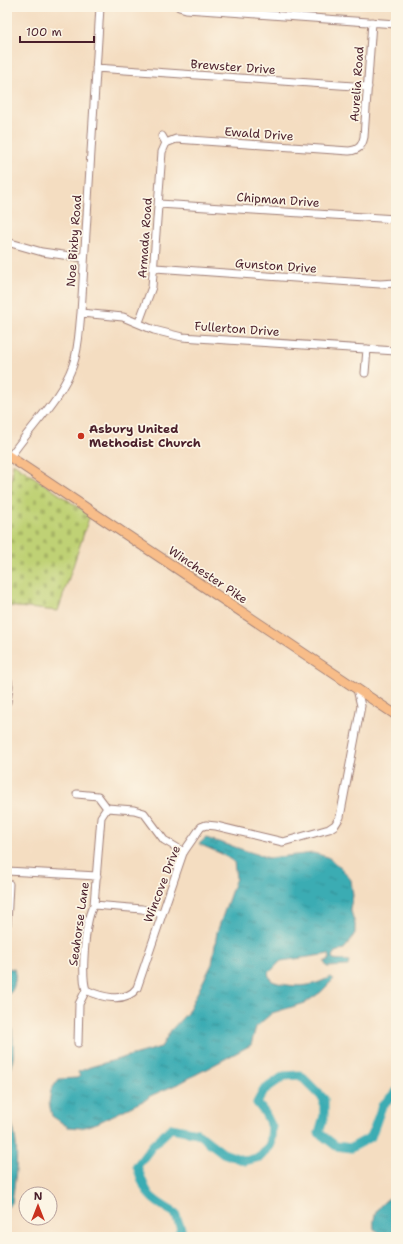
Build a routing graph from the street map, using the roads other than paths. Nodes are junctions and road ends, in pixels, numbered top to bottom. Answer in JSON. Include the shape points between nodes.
{"nodes":[{"id":1,"x":100,"y":7,"type":"edge"},
{"id":2,"x":182,"y":8,"type":"edge"},
{"id":3,"x":372,"y":22,"type":"junction"},
{"id":4,"x":396,"y":24,"type":"edge"},
{"id":5,"x":96,"y":68,"type":"junction"},
{"id":6,"x":368,"y":87,"type":"junction"},
{"id":7,"x":162,"y":136,"type":"dead end"},
{"id":8,"x":166,"y":143,"type":"junction"},
{"id":9,"x":362,"y":149,"type":"joint"},
{"id":10,"x":159,"y":204,"type":"junction"},
{"id":11,"x":396,"y":219,"type":"edge"},
{"id":12,"x":7,"y":242,"type":"edge"},
{"id":13,"x":84,"y":258,"type":"junction"},
{"id":14,"x":155,"y":268,"type":"junction"},
{"id":15,"x":396,"y":283,"type":"edge"},
{"id":16,"x":81,"y":313,"type":"junction"},
{"id":17,"x":139,"y":322,"type":"junction"},
{"id":18,"x":367,"y":349,"type":"junction"},
{"id":19,"x":396,"y":351,"type":"edge"},
{"id":20,"x":365,"y":374,"type":"dead end"},
{"id":21,"x":9,"y":456,"type":"edge"},
{"id":22,"x":7,"y":675,"type":"edge"},
{"id":23,"x":357,"y":689,"type":"junction"},
{"id":24,"x":373,"y":699,"type":"junction"},
{"id":25,"x":7,"y":702,"type":"edge"},
{"id":26,"x":361,"y":706,"type":"junction"},
{"id":27,"x":396,"y":715,"type":"edge"},
{"id":28,"x":77,"y":794,"type":"dead end"},
{"id":29,"x":107,"y":808,"type":"junction"},
{"id":30,"x":184,"y":852,"type":"junction"},
{"id":31,"x":7,"y":871,"type":"edge"},
{"id":32,"x":97,"y":876,"type":"junction"},
{"id":33,"x":9,"y":884,"type":"dead end"},
{"id":34,"x":94,"y":905,"type":"junction"},
{"id":35,"x":8,"y":906,"type":"edge"},
{"id":36,"x":162,"y":914,"type":"junction"},
{"id":37,"x":7,"y":924,"type":"edge"},
{"id":38,"x":86,"y":990,"type":"junction"},
{"id":39,"x":78,"y":1043,"type":"dead end"}],
"edges":[{"from":1,"to":5,"type":"street","name":"Noe Bixby Road"},
{"from":2,"to":3,"type":"street"},
{"from":3,"to":4,"type":"street"},
{"from":3,"to":6,"type":"street","name":"Aurelia Road"},
{"from":5,"to":6,"type":"street","name":"Brewster Drive"},
{"from":5,"to":13,"type":"street","name":"Noe Bixby Road"},
{"from":6,"to":9,"type":"street","name":"Aurelia Road"},
{"from":7,"to":8,"type":"street"},
{"from":8,"to":9,"type":"street","name":"Ewald Drive","via":[[176,139],[349,151]]},
{"from":8,"to":10,"type":"street","name":"Armada Road","via":[[162,152]]},
{"from":10,"to":11,"type":"street","name":"Chipman Drive"},
{"from":10,"to":14,"type":"street","name":"Armada Road"},
{"from":12,"to":13,"type":"street","via":[[42,252]]},
{"from":13,"to":16,"type":"street","name":"Noe Bixby Road"},
{"from":14,"to":15,"type":"street","name":"Gunston Drive"},
{"from":14,"to":17,"type":"street","name":"Armada Road","via":[[150,296]]},
{"from":16,"to":17,"type":"street","name":"Fullerton Drive","via":[[123,316]]},
{"from":16,"to":21,"type":"street","name":"Noe Bixby Road","via":[[76,356],[69,374],[58,393]]},
{"from":17,"to":18,"type":"street","name":"Fullerton Drive","via":[[164,333],[182,337]]},
{"from":18,"to":19,"type":"street","name":"Fullerton Drive"},
{"from":18,"to":20,"type":"street"},
{"from":21,"to":23,"type":"main road","name":"Winchester Pike"},
{"from":22,"to":25,"type":"street"},
{"from":23,"to":24,"type":"main road","name":"Winchester Pike"},
{"from":23,"to":26,"type":"street","name":"Wincove Drive"},
{"from":24,"to":26,"type":"street"},
{"from":24,"to":27,"type":"main road","name":"Winchester Pike"},
{"from":26,"to":30,"type":"street","name":"Wincove Drive","via":[[340,817],[333,827],[283,842],[206,825]]},
{"from":28,"to":29,"type":"street","via":[[98,796]]},
{"from":29,"to":30,"type":"street","via":[[144,813],[164,840]]},
{"from":29,"to":32,"type":"street","name":"Seahorse Lane","via":[[101,817]]},
{"from":30,"to":36,"type":"street","name":"Wincove Drive"},
{"from":31,"to":32,"type":"street"},
{"from":32,"to":34,"type":"street","name":"Seahorse Lane"},
{"from":33,"to":35,"type":"street"},
{"from":34,"to":36,"type":"street","via":[[142,909]]},
{"from":34,"to":38,"type":"street","name":"Seahorse Lane","via":[[89,916],[84,962]]},
{"from":35,"to":37,"type":"street"},
{"from":36,"to":38,"type":"street","name":"Wincove Drive","via":[[135,991],[115,998],[101,997]]},
{"from":38,"to":39,"type":"street","name":"Seahorse Lane","via":[[80,1004]]}]}
